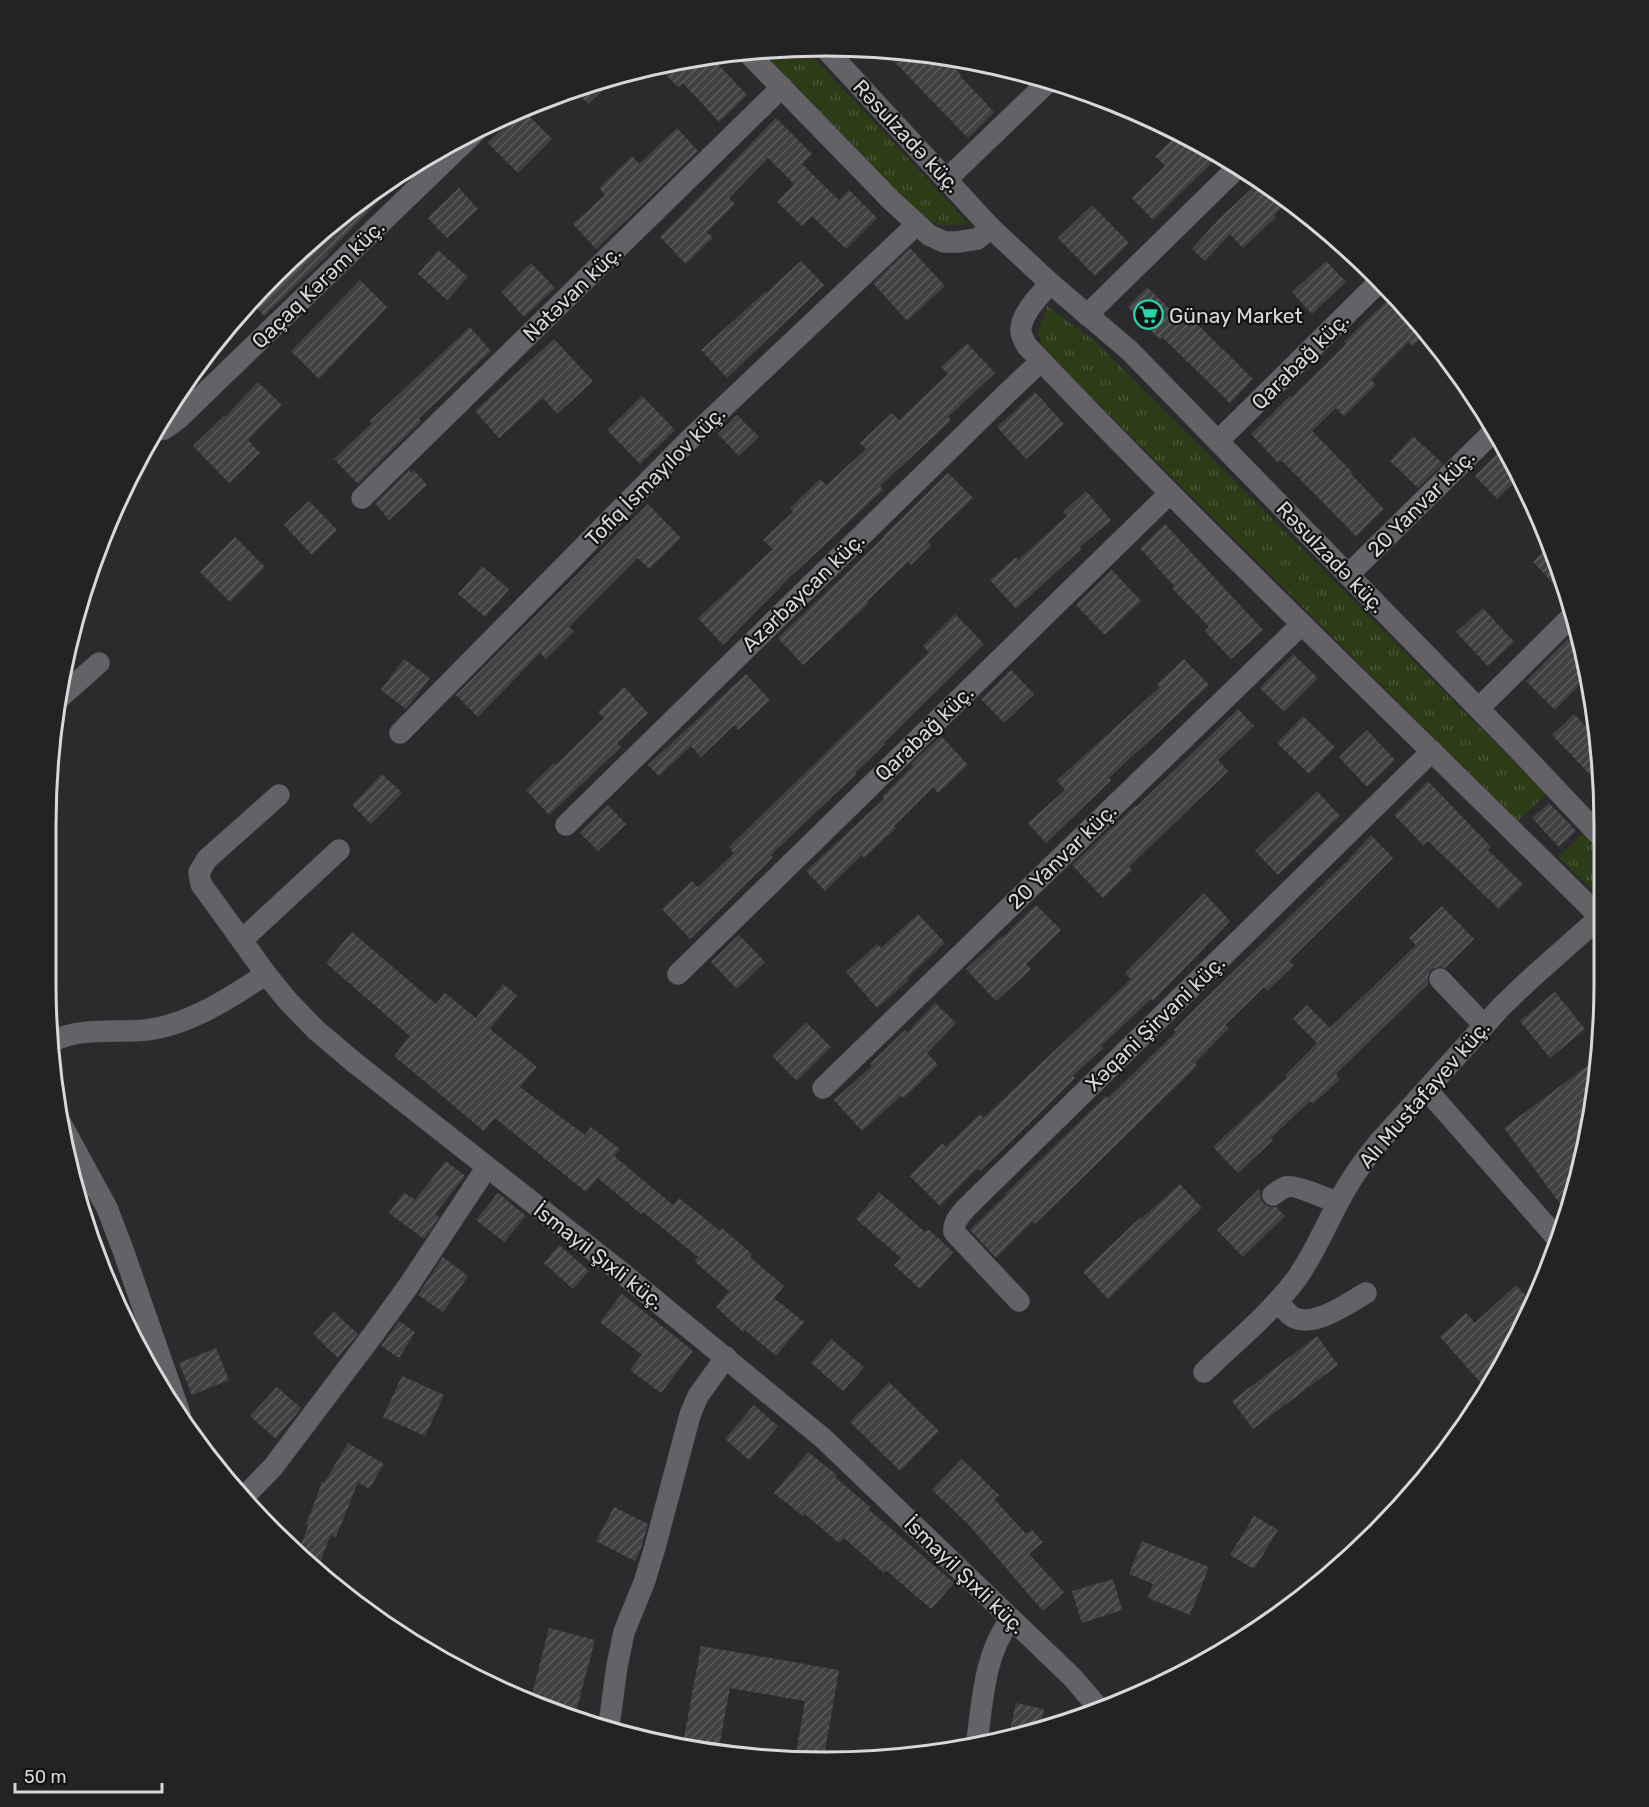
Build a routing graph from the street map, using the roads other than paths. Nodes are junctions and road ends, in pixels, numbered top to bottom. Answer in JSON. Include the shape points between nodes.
{"nodes":[{"id":1,"x":833,"y":56,"type":"edge"},
{"id":2,"x":755,"y":59,"type":"edge"},
{"id":3,"x":782,"y":87,"type":"junction"},
{"id":4,"x":1042,"y":87,"type":"edge"},
{"id":5,"x":456,"y":150,"type":"edge"},
{"id":6,"x":1232,"y":173,"type":"edge"},
{"id":7,"x":947,"y":179,"type":"junction"},
{"id":8,"x":916,"y":225,"type":"junction"},
{"id":9,"x":991,"y":228,"type":"junction"},
{"id":10,"x":1050,"y":284,"type":"junction"},
{"id":11,"x":1374,"y":288,"type":"edge"},
{"id":12,"x":1088,"y":315,"type":"junction"},
{"id":13,"x":1041,"y":361,"type":"junction"},
{"id":14,"x":167,"y":427,"type":"edge"},
{"id":15,"x":1488,"y":437,"type":"edge"},
{"id":16,"x":1218,"y":441,"type":"junction"},
{"id":17,"x":1170,"y":493,"type":"junction"},
{"id":18,"x":362,"y":498,"type":"dead end"},
{"id":19,"x":1348,"y":575,"type":"junction"},
{"id":20,"x":1566,"y":622,"type":"edge"},
{"id":21,"x":1302,"y":624,"type":"junction"},
{"id":22,"x":99,"y":663,"type":"dead end"},
{"id":23,"x":67,"y":691,"type":"edge"},
{"id":24,"x":1479,"y":708,"type":"junction"},
{"id":25,"x":400,"y":733,"type":"dead end"},
{"id":26,"x":1432,"y":751,"type":"junction"},
{"id":27,"x":279,"y":795,"type":"dead end"},
{"id":28,"x":566,"y":825,"type":"dead end"},
{"id":29,"x":1594,"y":829,"type":"edge"},
{"id":30,"x":339,"y":850,"type":"dead end"},
{"id":31,"x":1594,"y":911,"type":"edge"},
{"id":32,"x":1594,"y":924,"type":"edge"},
{"id":33,"x":242,"y":940,"type":"junction"},
{"id":34,"x":678,"y":974,"type":"dead end"},
{"id":35,"x":266,"y":975,"type":"junction"},
{"id":36,"x":1440,"y":979,"type":"dead end"},
{"id":37,"x":1484,"y":1025,"type":"junction"},
{"id":38,"x":58,"y":1039,"type":"edge"},
{"id":39,"x":822,"y":1088,"type":"dead end"},
{"id":40,"x":1427,"y":1090,"type":"junction"},
{"id":41,"x":487,"y":1167,"type":"junction"},
{"id":42,"x":81,"y":1175,"type":"edge"},
{"id":43,"x":1273,"y":1195,"type":"dead end"},
{"id":44,"x":1338,"y":1203,"type":"junction"},
{"id":45,"x":1552,"y":1232,"type":"edge"},
{"id":46,"x":1366,"y":1293,"type":"dead end"},
{"id":47,"x":1020,"y":1301,"type":"dead end"},
{"id":48,"x":1278,"y":1302,"type":"junction"},
{"id":49,"x":726,"y":1357,"type":"junction"},
{"id":50,"x":1204,"y":1372,"type":"dead end"},
{"id":51,"x":170,"y":1385,"type":"edge"},
{"id":52,"x":248,"y":1492,"type":"edge"},
{"id":53,"x":1011,"y":1618,"type":"junction"},
{"id":54,"x":1093,"y":1703,"type":"edge"},
{"id":55,"x":610,"y":1721,"type":"edge"},
{"id":56,"x":978,"y":1736,"type":"edge"}],
"edges":[{"from":1,"to":7,"type":"street","name":"Rəsulzadə küç."},
{"from":2,"to":3,"type":"street"},
{"from":3,"to":8,"type":"street"},
{"from":3,"to":18,"type":"street","name":"Natəvan küç."},
{"from":4,"to":7,"type":"street"},
{"from":5,"to":14,"type":"street","name":"Qaçaq Kərəm küç."},
{"from":6,"to":12,"type":"street"},
{"from":7,"to":9,"type":"street","name":"Rəsulzadə küç."},
{"from":8,"to":9,"type":"street","via":[[944,242],[977,238]]},
{"from":8,"to":25,"type":"street","name":"Tofiq İsmayılov küç.","via":[[690,439]]},
{"from":9,"to":10,"type":"street","name":"Rəsulzadə küç."},
{"from":10,"to":12,"type":"street","name":"Rəsulzadə küç."},
{"from":10,"to":13,"type":"street","via":[[1029,309],[1021,327],[1027,346]]},
{"from":11,"to":16,"type":"street","name":"Qarabağ küç."},
{"from":12,"to":16,"type":"street","name":"Rəsulzadə küç.","via":[[1129,350]]},
{"from":13,"to":17,"type":"street"},
{"from":13,"to":28,"type":"street","name":"Azərbaycan küç."},
{"from":15,"to":19,"type":"street","name":"20 Yanvar küç."},
{"from":16,"to":19,"type":"street","name":"Rəsulzadə küç."},
{"from":17,"to":21,"type":"street"},
{"from":17,"to":34,"type":"street","name":"Qarabağ küç."},
{"from":19,"to":24,"type":"street","name":"Rəsulzadə küç."},
{"from":20,"to":24,"type":"street"},
{"from":21,"to":26,"type":"street"},
{"from":21,"to":39,"type":"street","name":"20 Yanvar küç."},
{"from":22,"to":23,"type":"street"},
{"from":24,"to":29,"type":"street","name":"Rəsulzadə küç."},
{"from":26,"to":31,"type":"street"},
{"from":26,"to":47,"type":"street","name":"Xəqani Şirvani küç.","via":[[958,1218],[954,1232]]},
{"from":27,"to":33,"type":"street","name":"İsmayil Şıxli küç.","via":[[207,859],[199,872],[201,884]]},
{"from":30,"to":33,"type":"street"},
{"from":32,"to":37,"type":"street","name":"Alı Mustafayev küç."},
{"from":33,"to":35,"type":"street","name":"İsmayil Şıxli küç."},
{"from":35,"to":38,"type":"street","via":[[178,1024]]},
{"from":35,"to":41,"type":"street","name":"İsmayil Şıxli küç.","via":[[316,1030]]},
{"from":36,"to":37,"type":"street"},
{"from":37,"to":40,"type":"street","name":"Alı Mustafayev küç."},
{"from":40,"to":44,"type":"street","name":"Alı Mustafayev küç.","via":[[1363,1162]]},
{"from":40,"to":45,"type":"street"},
{"from":41,"to":49,"type":"street","name":"İsmayil Şıxli küç."},
{"from":41,"to":52,"type":"street","via":[[375,1332],[273,1467]]},
{"from":42,"to":51,"type":"street","via":[[107,1209]]},
{"from":43,"to":44,"type":"street","via":[[1293,1186]]},
{"from":44,"to":48,"type":"street","name":"Alı Mustafayev küç.","via":[[1298,1277]]},
{"from":46,"to":48,"type":"street","via":[[1320,1318],[1306,1321],[1293,1318]]},
{"from":48,"to":50,"type":"street","name":"Alı Mustafayev küç."},
{"from":49,"to":53,"type":"street","name":"İsmayil Şıxli küç.","via":[[824,1439]]},
{"from":49,"to":55,"type":"street","via":[[698,1396],[690,1415],[655,1547],[624,1632]]},
{"from":53,"to":54,"type":"street","name":"İsmayil Şıxli küç."},
{"from":53,"to":56,"type":"street","via":[[992,1652]]}]}
